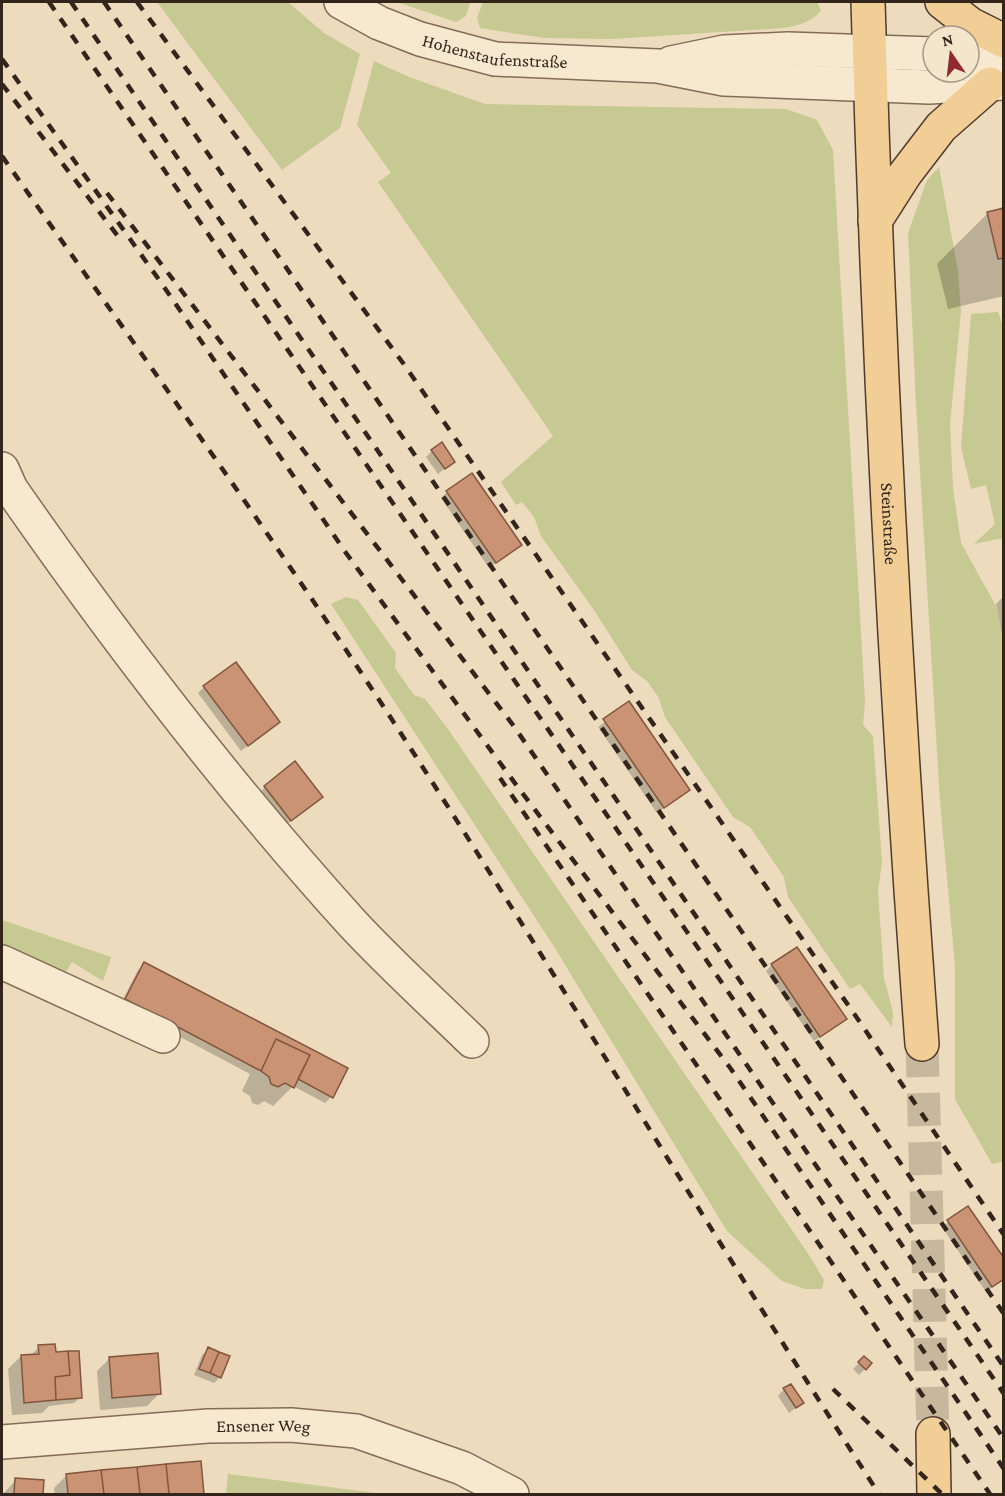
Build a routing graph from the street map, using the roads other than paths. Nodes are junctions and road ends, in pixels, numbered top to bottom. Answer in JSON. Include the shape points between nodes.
{"nodes":[{"id":1,"x":341,"y":2,"type":"edge"},
{"id":2,"x":868,"y":2,"type":"edge"},
{"id":3,"x":942,"y":2,"type":"edge"},
{"id":4,"x":1004,"y":41,"type":"edge"},
{"id":5,"x":870,"y":52,"type":"junction"},
{"id":6,"x":921,"y":54,"type":"edge"},
{"id":7,"x":981,"y":55,"type":"edge"},
{"id":8,"x":1004,"y":55,"type":"edge"},
{"id":9,"x":658,"y":66,"type":"junction"},
{"id":10,"x":997,"y":84,"type":"edge"},
{"id":11,"x":871,"y":85,"type":"junction"},
{"id":12,"x":875,"y":221,"type":"junction"},
{"id":13,"x":2,"y":469,"type":"edge"},
{"id":14,"x":2,"y":962,"type":"edge"},
{"id":15,"x":163,"y":1036,"type":"dead end"},
{"id":16,"x":472,"y":1041,"type":"dead end"},
{"id":17,"x":922,"y":1044,"type":"tunnel mouth"},
{"id":18,"x":933,"y":1434,"type":"tunnel mouth"},
{"id":19,"x":2,"y":1442,"type":"edge"},
{"id":20,"x":512,"y":1494,"type":"edge"},
{"id":21,"x":934,"y":1494,"type":"edge"}],
"edges":[{"from":1,"to":9,"type":"street","name":"Hohenstaufenstraße","via":[[420,39],[495,59]]},
{"from":2,"to":5,"type":"main road","name":"Steinstraße"},
{"from":3,"to":4,"type":"main road","via":[[970,24]]},
{"from":5,"to":6,"type":"street","name":"Hohenstaufenstraße"},
{"from":5,"to":9,"type":"street","name":"Hohenstaufenstraße","via":[[724,52]]},
{"from":5,"to":11,"type":"main road","name":"Steinstraße"},
{"from":7,"to":8,"type":"street"},
{"from":9,"to":11,"type":"street","name":"Hohenstaufenstraße","via":[[724,79]]},
{"from":10,"to":11,"type":"street","name":"Hohenstaufenstraße"},
{"from":10,"to":12,"type":"main road","via":[[941,128]]},
{"from":11,"to":12,"type":"main road","name":"Steinstraße"},
{"from":12,"to":17,"type":"main road","name":"Steinstraße"},
{"from":13,"to":16,"type":"street","via":[[10,489],[156,691],[354,924]]},
{"from":14,"to":15,"type":"street"},
{"from":18,"to":21,"type":"main road"},
{"from":19,"to":20,"type":"street","name":"Ensener Weg","via":[[208,1426],[291,1425],[356,1431],[462,1468]]}]}
